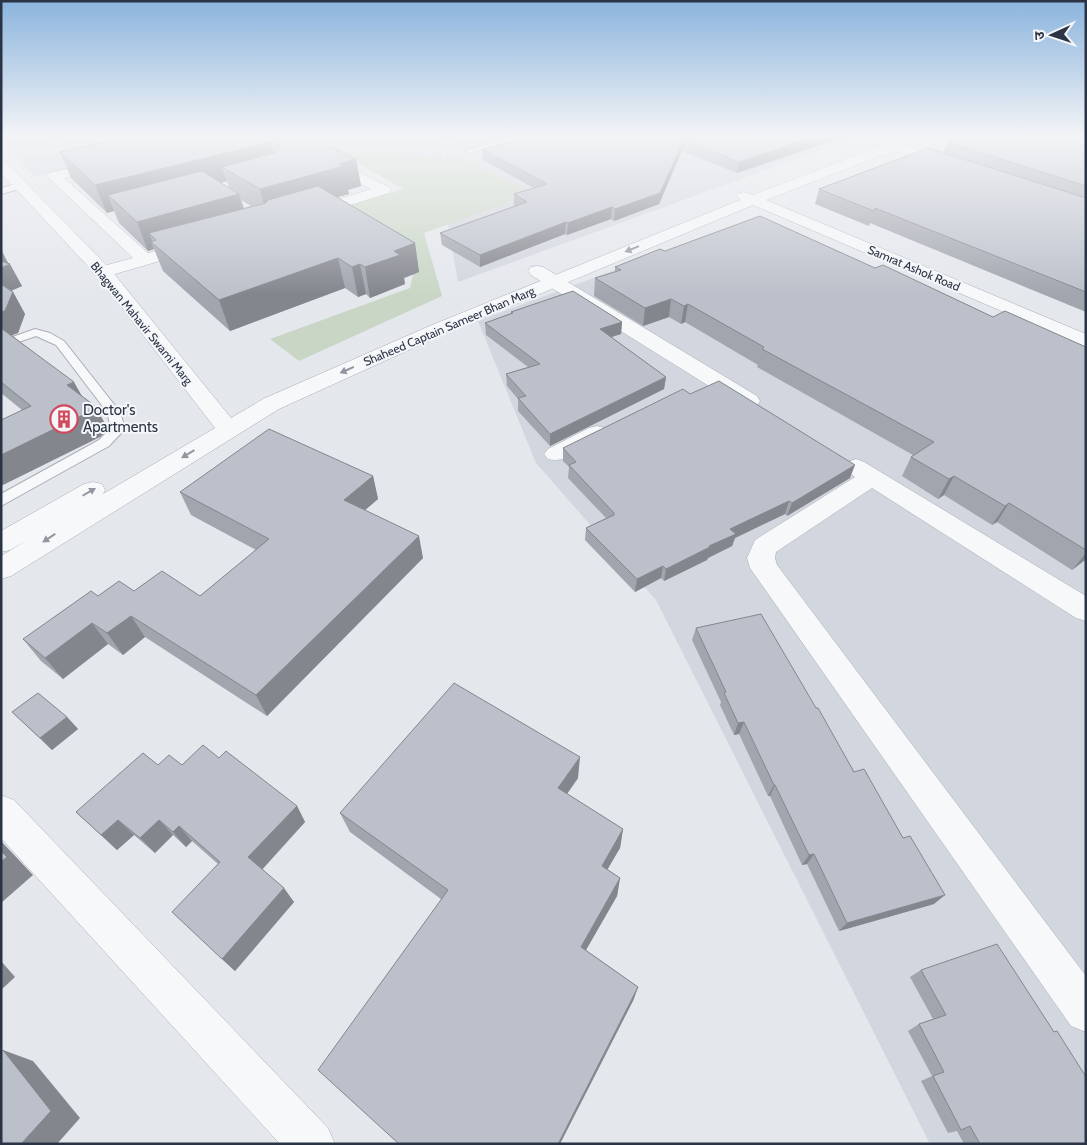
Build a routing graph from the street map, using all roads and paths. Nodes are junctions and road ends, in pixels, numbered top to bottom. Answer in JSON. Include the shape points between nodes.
{"nodes":[{"id":1,"x":22,"y":188,"type":"edge"},
{"id":2,"x":67,"y":188,"type":"edge"},
{"id":3,"x":381,"y":188,"type":"edge"},
{"id":4,"x":772,"y":188,"type":"edge"},
{"id":5,"x":748,"y":198,"type":"junction"},
{"id":6,"x":120,"y":216,"type":"edge"},
{"id":7,"x":294,"y":218,"type":"edge"},
{"id":8,"x":102,"y":221,"type":"junction"},
{"id":9,"x":210,"y":241,"type":"edge"},
{"id":10,"x":144,"y":259,"type":"junction"},
{"id":11,"x":102,"y":272,"type":"junction"},
{"id":12,"x":537,"y":277,"type":"junction"},
{"id":13,"x":424,"y":316,"type":"dead end"},
{"id":14,"x":1086,"y":341,"type":"edge"},
{"id":15,"x":1,"y":346,"type":"edge"},
{"id":16,"x":709,"y":377,"type":"junction"},
{"id":17,"x":684,"y":390,"type":"edge"},
{"id":18,"x":766,"y":412,"type":"edge"},
{"id":19,"x":224,"y":423,"type":"junction"},
{"id":20,"x":615,"y":424,"type":"edge"},
{"id":21,"x":556,"y":454,"type":"dead end"},
{"id":22,"x":839,"y":457,"type":"edge"},
{"id":23,"x":872,"y":477,"type":"junction"},
{"id":24,"x":1,"y":501,"type":"edge"},
{"id":25,"x":1,"y":542,"type":"edge"},
{"id":26,"x":1,"y":569,"type":"edge"},
{"id":27,"x":1086,"y":610,"type":"edge"},
{"id":28,"x":1,"y":812,"type":"edge"},
{"id":29,"x":1084,"y":1003,"type":"edge"},
{"id":30,"x":312,"y":1144,"type":"edge"}],
"edges":[{"from":1,"to":11,"type":"street","name":"Bhagwan Mahavir Swami Marg"},
{"from":2,"to":8,"type":"street"},
{"from":3,"to":7,"type":"street","via":[[384,190]]},
{"from":4,"to":5,"type":"street","name":"Shaheed Captain Sameer Bhan Marg"},
{"from":5,"to":12,"type":"street","name":"Shaheed Captain Sameer Bhan Marg"},
{"from":5,"to":14,"type":"street","name":"Samrat Ashok Road"},
{"from":6,"to":8,"type":"street"},
{"from":8,"to":10,"type":"street"},
{"from":9,"to":10,"type":"street"},
{"from":10,"to":11,"type":"street"},
{"from":11,"to":19,"type":"street","name":"Bhagwan Mahavir Swami Marg"},
{"from":12,"to":16,"type":"street"},
{"from":12,"to":19,"type":"street","name":"Shaheed Captain Sameer Bhan Marg","one_way":true,"via":[[439,329]]},
{"from":13,"to":19,"type":"street","name":"Shaheed Captain Sameer Bhan Marg","via":[[278,383]]},
{"from":15,"to":24,"type":"lane","via":[[35,332],[60,343],[113,412],[118,429],[104,443]]},
{"from":16,"to":17,"type":"street"},
{"from":16,"to":18,"type":"street"},
{"from":25,"to":19,"type":"street","name":"Shaheed Captain Sameer Bhan Marg","one_way":true},
{"from":19,"to":26,"type":"street","name":"Shaheed Captain Sameer Bhan Marg","one_way":true},
{"from":20,"to":21,"type":"street"},
{"from":22,"to":23,"type":"street"},
{"from":23,"to":27,"type":"street"},
{"from":23,"to":29,"type":"street","via":[[764,547],[761,558],[764,568]]},
{"from":28,"to":30,"type":"street"}]}
